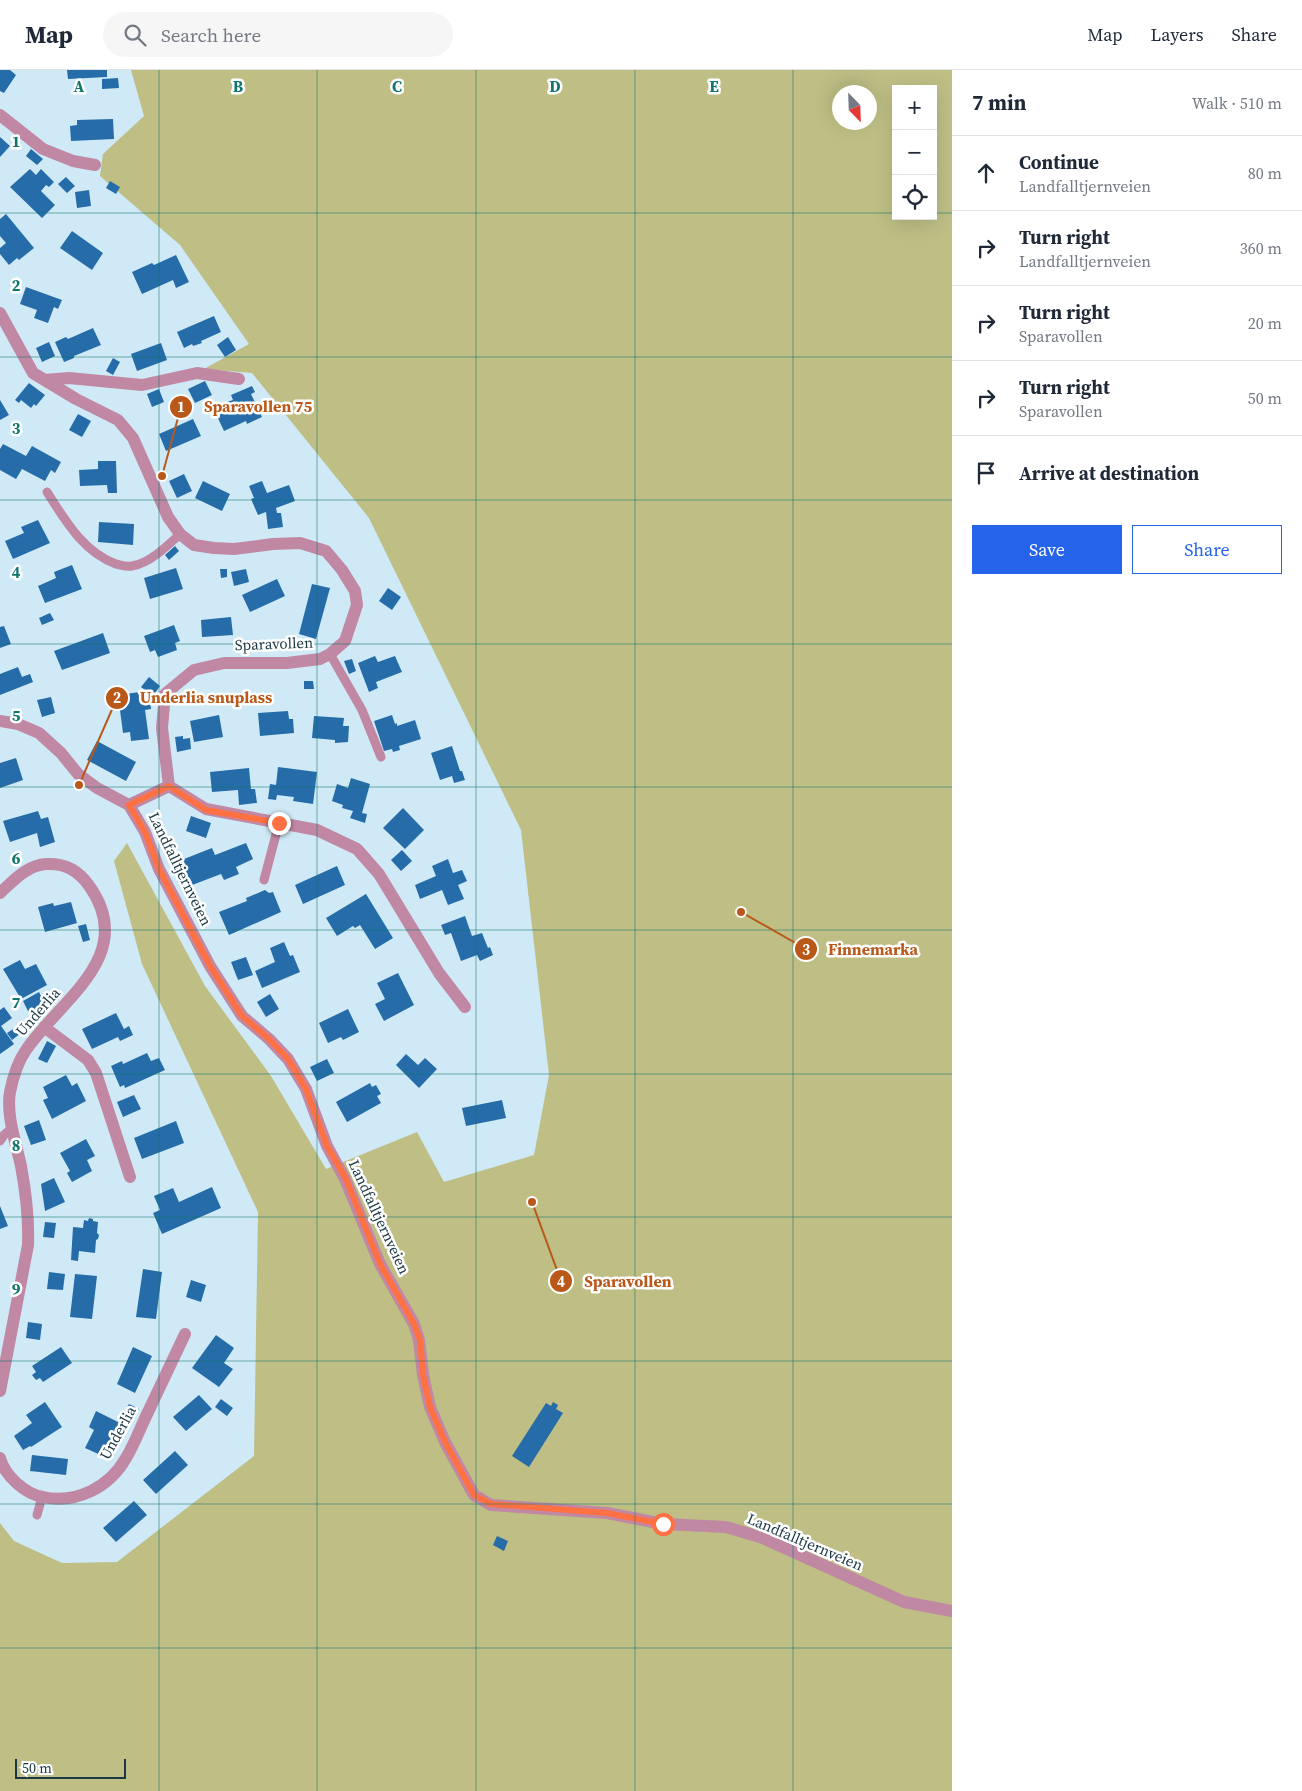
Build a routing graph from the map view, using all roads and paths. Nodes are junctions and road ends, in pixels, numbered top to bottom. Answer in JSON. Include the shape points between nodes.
{"nodes":[{"id":1,"x":0,"y":115,"type":"edge"},
{"id":2,"x":95,"y":164,"type":"dead end"},
{"id":3,"x":0,"y":313,"type":"edge"},
{"id":4,"x":240,"y":379,"type":"dead end"},
{"id":5,"x":44,"y":380,"type":"junction"},
{"id":6,"x":47,"y":492,"type":"dead end"},
{"id":7,"x":180,"y":534,"type":"junction"},
{"id":8,"x":330,"y":654,"type":"junction"},
{"id":9,"x":0,"y":721,"type":"edge"},
{"id":10,"x":381,"y":757,"type":"dead end"},
{"id":11,"x":169,"y":786,"type":"junction"},
{"id":12,"x":129,"y":805,"type":"junction"},
{"id":13,"x":279,"y":823,"type":"junction"},
{"id":14,"x":264,"y":880,"type":"dead end"},
{"id":15,"x":0,"y":894,"type":"edge"},
{"id":16,"x":465,"y":1007,"type":"dead end"},
{"id":17,"x":44,"y":1027,"type":"junction"},
{"id":18,"x":12,"y":1128,"type":"junction"},
{"id":19,"x":0,"y":1141,"type":"edge"},
{"id":20,"x":130,"y":1177,"type":"dead end"},
{"id":21,"x":184,"y":1334,"type":"dead end"},
{"id":22,"x":0,"y":1391,"type":"edge"},
{"id":23,"x":0,"y":1458,"type":"edge"},
{"id":24,"x":42,"y":1497,"type":"junction"},
{"id":25,"x":37,"y":1515,"type":"dead end"},
{"id":26,"x":952,"y":1611,"type":"edge"}],
"edges":[{"from":1,"to":2,"type":"street","via":[[43,150],[73,161]]},
{"from":3,"to":5,"type":"street","name":"Sparavollen","via":[[33,373]]},
{"from":4,"to":5,"type":"street","via":[[197,373],[142,385],[69,378]]},
{"from":5,"to":7,"type":"street","name":"Sparavollen","via":[[118,420],[133,438],[168,518]]},
{"from":6,"to":7,"type":"lane","via":[[88,547],[99,557],[120,565],[141,563]]},
{"from":7,"to":8,"type":"street","name":"Sparavollen","via":[[194,545],[214,548],[300,543],[326,551],[355,591],[357,606],[345,641]]},
{"from":8,"to":10,"type":"lane","via":[[362,710]]},
{"from":8,"to":11,"type":"street","name":"Sparavollen","via":[[320,659],[287,663],[224,662],[194,670],[165,694],[162,728]]},
{"from":9,"to":12,"type":"street","name":"Landfalltjernveien","via":[[39,733],[78,774]]},
{"from":11,"to":12,"type":"street"},
{"from":11,"to":13,"type":"street","via":[[206,810]]},
{"from":12,"to":26,"type":"street","name":"Landfalltjernveien","via":[[210,966],[242,1016],[288,1059],[306,1089],[327,1146],[346,1179],[380,1264],[414,1324],[420,1340],[430,1407],[474,1495],[491,1504],[607,1513],[663,1524],[726,1527],[764,1538],[904,1602]]},
{"from":13,"to":14,"type":"lane"},
{"from":13,"to":16,"type":"street","via":[[317,830],[357,849],[379,874],[439,973]]},
{"from":15,"to":17,"type":"street","name":"Underlia","via":[[37,864],[60,863],[82,875],[95,894],[103,915],[104,937],[96,966],[78,992]]},
{"from":17,"to":18,"type":"street","name":"Underlia","via":[[14,1072],[9,1095]]},
{"from":17,"to":20,"type":"street","via":[[88,1060],[96,1073]]},
{"from":18,"to":19,"type":"lane"},
{"from":18,"to":22,"type":"street","name":"Underlia","via":[[25,1190],[28,1245]]},
{"from":21,"to":24,"type":"street","name":"Underlia","via":[[125,1460],[110,1478],[78,1497],[56,1500]]},
{"from":23,"to":24,"type":"street","name":"Underlia","via":[[17,1484]]},
{"from":24,"to":25,"type":"lane"}]}
